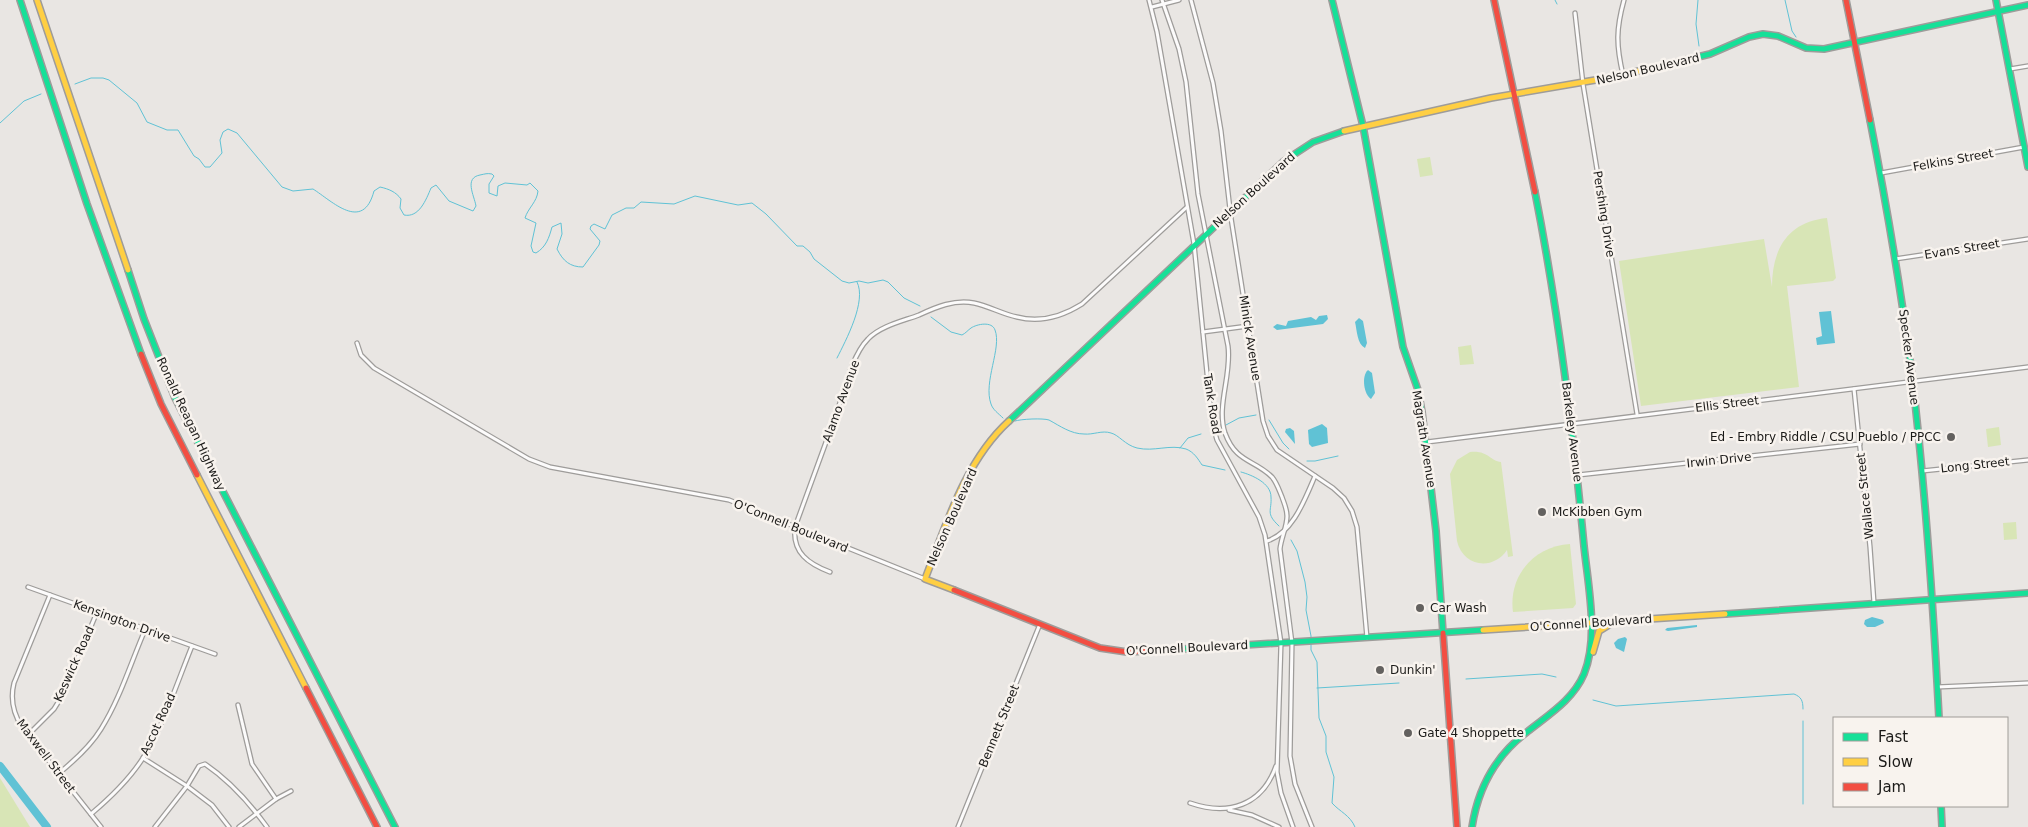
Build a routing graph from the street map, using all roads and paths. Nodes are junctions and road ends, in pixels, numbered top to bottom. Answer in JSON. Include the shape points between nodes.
{"nodes":[{"id":1,"x":20,"y":0,"type":"edge"},
{"id":2,"x":37,"y":0,"type":"edge"},
{"id":3,"x":1149,"y":0,"type":"edge"},
{"id":4,"x":1180,"y":0,"type":"edge"},
{"id":5,"x":1191,"y":0,"type":"edge"},
{"id":6,"x":1332,"y":0,"type":"edge"},
{"id":7,"x":1494,"y":0,"type":"edge"},
{"id":8,"x":1624,"y":0,"type":"edge"},
{"id":9,"x":1846,"y":0,"type":"edge"},
{"id":10,"x":1996,"y":0,"type":"edge"},
{"id":11,"x":1163,"y":2,"type":"edge"},
{"id":12,"x":2028,"y":5,"type":"edge"},
{"id":13,"x":1152,"y":7,"type":"junction"},
{"id":14,"x":1999,"y":11,"type":"junction"},
{"id":15,"x":1575,"y":13,"type":"dead end"},
{"id":16,"x":1856,"y":42,"type":"junction"},
{"id":17,"x":2028,"y":66,"type":"edge"},
{"id":18,"x":2010,"y":69,"type":"junction"},
{"id":19,"x":1623,"y":75,"type":"junction"},
{"id":20,"x":1583,"y":84,"type":"junction"},
{"id":21,"x":1517,"y":93,"type":"junction"},
{"id":22,"x":1362,"y":126,"type":"junction"},
{"id":23,"x":2024,"y":147,"type":"junction"},
{"id":24,"x":2028,"y":167,"type":"edge"},
{"id":25,"x":1881,"y":173,"type":"junction"},
{"id":26,"x":1187,"y":207,"type":"junction"},
{"id":27,"x":1230,"y":211,"type":"junction"},
{"id":28,"x":1205,"y":234,"type":"junction"},
{"id":29,"x":2028,"y":239,"type":"edge"},
{"id":30,"x":1194,"y":244,"type":"junction"},
{"id":31,"x":1895,"y":260,"type":"junction"},
{"id":32,"x":1248,"y":326,"type":"junction"},
{"id":33,"x":1225,"y":329,"type":"junction"},
{"id":34,"x":1203,"y":332,"type":"junction"},
{"id":35,"x":358,"y":343,"type":"dead end"},
{"id":36,"x":2028,"y":367,"type":"edge"},
{"id":37,"x":1912,"y":382,"type":"junction"},
{"id":38,"x":1854,"y":389,"type":"junction"},
{"id":39,"x":1637,"y":414,"type":"junction"},
{"id":40,"x":1572,"y":423,"type":"junction"},
{"id":41,"x":1427,"y":442,"type":"junction"},
{"id":42,"x":1860,"y":444,"type":"junction"},
{"id":43,"x":2028,"y":460,"type":"edge"},
{"id":44,"x":1922,"y":471,"type":"junction"},
{"id":45,"x":1578,"y":475,"type":"junction"},
{"id":46,"x":1315,"y":476,"type":"junction"},
{"id":47,"x":795,"y":527,"type":"junction"},
{"id":48,"x":1283,"y":532,"type":"junction"},
{"id":49,"x":1267,"y":541,"type":"junction"},
{"id":50,"x":830,"y":572,"type":"dead end"},
{"id":51,"x":925,"y":579,"type":"junction"},
{"id":52,"x":28,"y":587,"type":"dead end"},
{"id":53,"x":2028,"y":593,"type":"edge"},
{"id":54,"x":50,"y":595,"type":"junction"},
{"id":55,"x":1933,"y":599,"type":"junction"},
{"id":56,"x":1874,"y":603,"type":"junction"},
{"id":57,"x":97,"y":612,"type":"junction"},
{"id":58,"x":1613,"y":622,"type":"junction"},
{"id":59,"x":1040,"y":624,"type":"junction"},
{"id":60,"x":1591,"y":624,"type":"junction"},
{"id":61,"x":145,"y":629,"type":"junction"},
{"id":62,"x":1444,"y":633,"type":"junction"},
{"id":63,"x":1367,"y":638,"type":"junction"},
{"id":64,"x":1280,"y":643,"type":"junction"},
{"id":65,"x":1292,"y":643,"type":"junction"},
{"id":66,"x":192,"y":646,"type":"junction"},
{"id":67,"x":215,"y":654,"type":"dead end"},
{"id":68,"x":1587,"y":665,"type":"junction"},
{"id":69,"x":2028,"y":683,"type":"edge"},
{"id":70,"x":1937,"y":687,"type":"junction"},
{"id":71,"x":238,"y":705,"type":"dead end"},
{"id":72,"x":1939,"y":717,"type":"edge"},
{"id":73,"x":28,"y":735,"type":"junction"},
{"id":74,"x":143,"y":758,"type":"junction"},
{"id":75,"x":1277,"y":764,"type":"junction"},
{"id":76,"x":58,"y":774,"type":"junction"},
{"id":77,"x":187,"y":786,"type":"junction"},
{"id":78,"x":291,"y":791,"type":"dead end"},
{"id":79,"x":276,"y":799,"type":"junction"},
{"id":80,"x":1190,"y":803,"type":"dead end"},
{"id":81,"x":1941,"y":807,"type":"edge"},
{"id":82,"x":1226,"y":809,"type":"junction"},
{"id":83,"x":257,"y":812,"type":"junction"},
{"id":84,"x":90,"y":814,"type":"junction"},
{"id":85,"x":101,"y":827,"type":"edge"},
{"id":86,"x":155,"y":827,"type":"edge"},
{"id":87,"x":229,"y":827,"type":"edge"},
{"id":88,"x":239,"y":827,"type":"edge"},
{"id":89,"x":267,"y":827,"type":"edge"},
{"id":90,"x":376,"y":827,"type":"edge"},
{"id":91,"x":395,"y":827,"type":"edge"},
{"id":92,"x":958,"y":827,"type":"edge"},
{"id":93,"x":1279,"y":827,"type":"edge"},
{"id":94,"x":1293,"y":827,"type":"edge"},
{"id":95,"x":1312,"y":827,"type":"edge"},
{"id":96,"x":1458,"y":827,"type":"edge"},
{"id":97,"x":1472,"y":827,"type":"edge"},
{"id":98,"x":1942,"y":827,"type":"edge"}],
"edges":[{"from":1,"to":90,"type":"main road","name":"Ronald Reagan Highway","via":[[135,342],[162,404]]},
{"from":2,"to":91,"type":"main road","name":"Ronald Reagan Highway","via":[[144,319],[175,398]]},
{"from":3,"to":13,"type":"street","name":"Tank Road"},
{"from":4,"to":11,"type":"street"},
{"from":5,"to":27,"type":"street","name":"Minick Avenue","via":[[1213,83]]},
{"from":6,"to":22,"type":"main road","name":"Magrath Avenue"},
{"from":7,"to":21,"type":"main road","name":"Barkeley Avenue"},
{"from":8,"to":19,"type":"street","via":[[1617,35]]},
{"from":9,"to":16,"type":"main road","name":"Specker Avenue"},
{"from":10,"to":14,"type":"main road"},
{"from":11,"to":13,"type":"street"},
{"from":11,"to":28,"type":"street","via":[[1186,82]]},
{"from":12,"to":14,"type":"main road"},
{"from":13,"to":26,"type":"street","name":"Tank Road"},
{"from":14,"to":16,"type":"main road","name":"Nelson Boulevard"},
{"from":14,"to":18,"type":"main road"},
{"from":15,"to":20,"type":"street","name":"Pershing Drive"},
{"from":16,"to":19,"type":"main road","name":"Nelson Boulevard","via":[[1811,50],[1775,35],[1758,34],[1712,54]]},
{"from":16,"to":25,"type":"main road","name":"Specker Avenue"},
{"from":17,"to":18,"type":"street"},
{"from":18,"to":23,"type":"main road"},
{"from":19,"to":20,"type":"main road","name":"Nelson Boulevard"},
{"from":20,"to":21,"type":"main road","name":"Nelson Boulevard"},
{"from":20,"to":39,"type":"street","name":"Pershing Drive"},
{"from":21,"to":22,"type":"main road","name":"Nelson Boulevard"},
{"from":21,"to":40,"type":"main road","name":"Barkeley Avenue","via":[[1546,250]]},
{"from":22,"to":27,"type":"main road","name":"Nelson Boulevard","via":[[1324,136],[1302,147]]},
{"from":22,"to":41,"type":"main road","name":"Magrath Avenue","via":[[1403,346],[1419,396]]},
{"from":23,"to":24,"type":"main road"},
{"from":23,"to":25,"type":"street","name":"Felkins Street"},
{"from":25,"to":31,"type":"main road","name":"Specker Avenue"},
{"from":26,"to":30,"type":"street","name":"Tank Road"},
{"from":26,"to":47,"type":"street","name":"Alamo Avenue","via":[[1082,304],[1065,313],[1046,319],[1028,319],[974,303],[956,302],[878,332],[867,340],[853,367]]},
{"from":27,"to":28,"type":"main road","name":"Nelson Boulevard"},
{"from":27,"to":32,"type":"street","name":"Minick Avenue"},
{"from":28,"to":30,"type":"main road","name":"Nelson Boulevard"},
{"from":28,"to":33,"type":"street"},
{"from":29,"to":31,"type":"street","name":"Evans Street"},
{"from":30,"to":34,"type":"street","name":"Tank Road"},
{"from":30,"to":51,"type":"main road","name":"Nelson Boulevard","via":[[997,432],[961,490]]},
{"from":31,"to":37,"type":"main road","name":"Specker Avenue"},
{"from":32,"to":33,"type":"street"},
{"from":32,"to":46,"type":"street","name":"Minick Avenue","via":[[1268,436],[1281,453]]},
{"from":33,"to":34,"type":"street"},
{"from":33,"to":48,"type":"street","via":[[1229,356],[1223,407],[1224,429],[1235,452],[1275,481],[1286,508]]},
{"from":34,"to":49,"type":"street","name":"Tank Road","via":[[1214,431],[1261,522]]},
{"from":35,"to":47,"type":"street","name":"O'Connell Boulevard","via":[[361,356],[374,368],[529,459],[550,467],[729,500]]},
{"from":36,"to":37,"type":"street","name":"Ellis Street"},
{"from":37,"to":38,"type":"street","name":"Ellis Street"},
{"from":37,"to":44,"type":"main road","name":"Specker Avenue"},
{"from":38,"to":39,"type":"street","name":"Ellis Street"},
{"from":38,"to":42,"type":"street","name":"Wallace Street"},
{"from":39,"to":40,"type":"street","name":"Ellis Street"},
{"from":40,"to":41,"type":"street","name":"Ellis Street"},
{"from":40,"to":45,"type":"main road","name":"Barkeley Avenue"},
{"from":41,"to":62,"type":"main road","name":"Magrath Avenue"},
{"from":42,"to":45,"type":"street","name":"Irwin Drive"},
{"from":42,"to":56,"type":"street","name":"Wallace Street"},
{"from":43,"to":44,"type":"street","name":"Long Street"},
{"from":44,"to":55,"type":"main road","name":"Specker Avenue"},
{"from":45,"to":60,"type":"main road","name":"Barkeley Avenue"},
{"from":46,"to":48,"type":"street","via":[[1302,505]]},
{"from":46,"to":63,"type":"street","name":"Minick Avenue","via":[[1344,498],[1355,520]]},
{"from":47,"to":50,"type":"street","via":[[796,542],[802,556]]},
{"from":47,"to":51,"type":"street","name":"O'Connell Boulevard"},
{"from":48,"to":49,"type":"street"},
{"from":48,"to":65,"type":"street","via":[[1280,549]]},
{"from":49,"to":64,"type":"street","name":"Tank Road"},
{"from":51,"to":59,"type":"main road","name":"O'Connell Boulevard"},
{"from":52,"to":54,"type":"street","name":"Kensington Drive"},
{"from":53,"to":55,"type":"main road","name":"O'Connell Boulevard"},
{"from":54,"to":57,"type":"street","name":"Kensington Drive"},
{"from":54,"to":73,"type":"street","name":"Maxwell Street","via":[[12,690],[13,708]]},
{"from":55,"to":56,"type":"main road","name":"O'Connell Boulevard"},
{"from":55,"to":70,"type":"main road","name":"Specker Avenue"},
{"from":56,"to":58,"type":"main road","name":"O'Connell Boulevard"},
{"from":57,"to":61,"type":"street","name":"Kensington Drive"},
{"from":57,"to":73,"type":"street","name":"Keswick Road","via":[[62,696],[54,709]]},
{"from":58,"to":60,"type":"main road","name":"O'Connell Boulevard"},
{"from":58,"to":68,"type":"main road","via":[[1599,631]]},
{"from":59,"to":64,"type":"main road","name":"O'Connell Boulevard","via":[[1100,648],[1122,652]]},
{"from":59,"to":92,"type":"street","name":"Bennett Street"},
{"from":60,"to":62,"type":"main road","name":"O'Connell Boulevard"},
{"from":60,"to":68,"type":"main road","name":"Barkeley Avenue"},
{"from":61,"to":66,"type":"street","name":"Kensington Drive"},
{"from":61,"to":76,"type":"street","via":[[100,730],[78,758]]},
{"from":62,"to":63,"type":"main road","name":"O'Connell Boulevard"},
{"from":62,"to":96,"type":"main road","name":"Magrath Avenue"},
{"from":63,"to":65,"type":"main road","name":"O'Connell Boulevard"},
{"from":64,"to":65,"type":"main road","name":"O'Connell Boulevard"},
{"from":64,"to":75,"type":"street","name":"Tank Road"},
{"from":65,"to":95,"type":"street","via":[[1290,756],[1295,784]]},
{"from":66,"to":67,"type":"street","name":"Kensington Drive"},
{"from":66,"to":74,"type":"street","name":"Ascot Road"},
{"from":68,"to":97,"type":"main road","name":"Barkeley Avenue","via":[[1576,689],[1563,705],[1515,741],[1493,766],[1481,789]]},
{"from":69,"to":70,"type":"street"},
{"from":70,"to":72,"type":"main road","name":"Specker Avenue"},
{"from":71,"to":79,"type":"street","via":[[252,764]]},
{"from":73,"to":76,"type":"street","name":"Maxwell Street"},
{"from":74,"to":77,"type":"street"},
{"from":74,"to":84,"type":"street","name":"Ascot Road","via":[[128,778]]},
{"from":75,"to":82,"type":"street","via":[[1268,783],[1256,797]]},
{"from":75,"to":94,"type":"street","name":"Tank Road","via":[[1281,793]]},
{"from":76,"to":84,"type":"street","name":"Maxwell Street"},
{"from":77,"to":83,"type":"street","via":[[199,766],[205,764],[224,777]]},
{"from":77,"to":86,"type":"street"},
{"from":77,"to":87,"type":"street","via":[[212,805]]},
{"from":78,"to":79,"type":"street"},
{"from":79,"to":83,"type":"street"},
{"from":80,"to":82,"type":"street"},
{"from":81,"to":98,"type":"main road"},
{"from":82,"to":93,"type":"street","via":[[1252,814]]},
{"from":83,"to":88,"type":"street"},
{"from":83,"to":89,"type":"street"},
{"from":84,"to":85,"type":"street","name":"Maxwell Street"}]}
